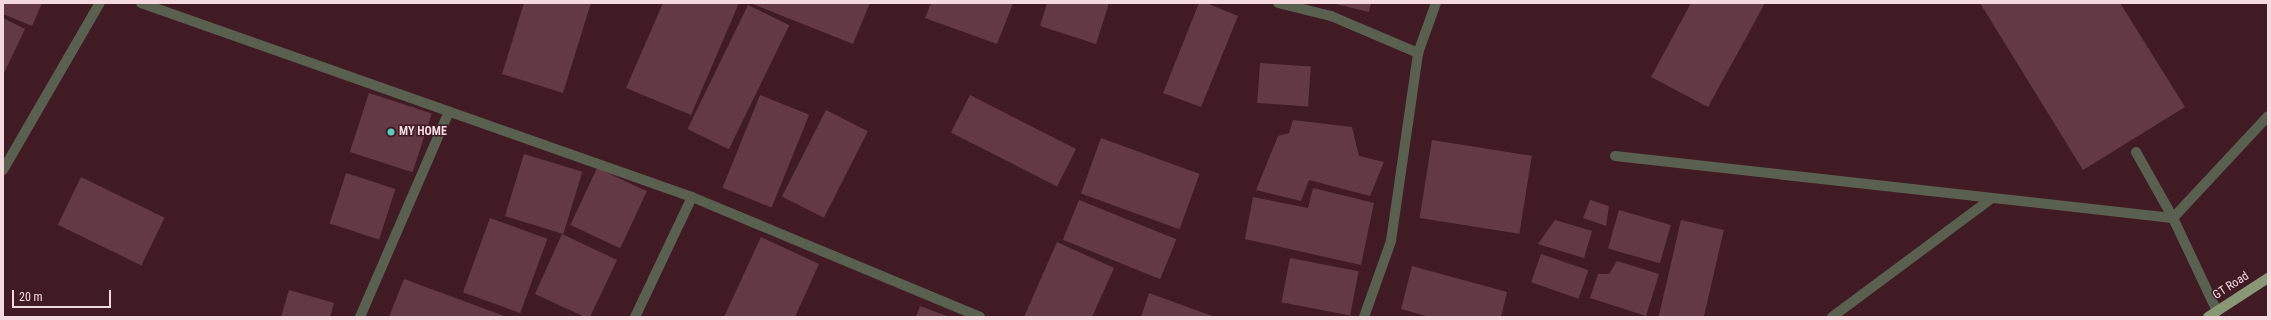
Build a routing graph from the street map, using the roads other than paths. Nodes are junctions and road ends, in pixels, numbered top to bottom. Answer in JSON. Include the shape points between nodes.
{"nodes":[{"id":1,"x":100,"y":3,"type":"edge"},
{"id":2,"x":141,"y":3,"type":"edge"},
{"id":3,"x":1278,"y":3,"type":"edge"},
{"id":4,"x":1436,"y":3,"type":"edge"},
{"id":5,"x":1418,"y":53,"type":"junction"},
{"id":6,"x":449,"y":111,"type":"junction"},
{"id":7,"x":2268,"y":116,"type":"edge"},
{"id":8,"x":2136,"y":152,"type":"dead end"},
{"id":9,"x":1615,"y":156,"type":"dead end"},
{"id":10,"x":3,"y":170,"type":"edge"},
{"id":11,"x":692,"y":197,"type":"junction"},
{"id":12,"x":1992,"y":198,"type":"junction"},
{"id":13,"x":2173,"y":218,"type":"junction"},
{"id":14,"x":2268,"y":278,"type":"edge"},
{"id":15,"x":2212,"y":314,"type":"edge"},
{"id":16,"x":360,"y":317,"type":"edge"},
{"id":17,"x":635,"y":317,"type":"edge"},
{"id":18,"x":980,"y":317,"type":"edge"},
{"id":19,"x":1364,"y":317,"type":"edge"},
{"id":20,"x":1832,"y":317,"type":"edge"}],
"edges":[{"from":1,"to":10,"type":"street"},
{"from":2,"to":6,"type":"street"},
{"from":3,"to":5,"type":"street","via":[[1331,16]]},
{"from":4,"to":5,"type":"street"},
{"from":5,"to":19,"type":"street","via":[[1391,241]]},
{"from":6,"to":11,"type":"street"},
{"from":6,"to":16,"type":"street"},
{"from":7,"to":13,"type":"street"},
{"from":8,"to":13,"type":"street"},
{"from":9,"to":12,"type":"street"},
{"from":11,"to":17,"type":"street"},
{"from":11,"to":18,"type":"street"},
{"from":12,"to":13,"type":"street"},
{"from":12,"to":20,"type":"street"},
{"from":13,"to":15,"type":"street"},
{"from":14,"to":15,"type":"main road","name":"GT Road"}]}
